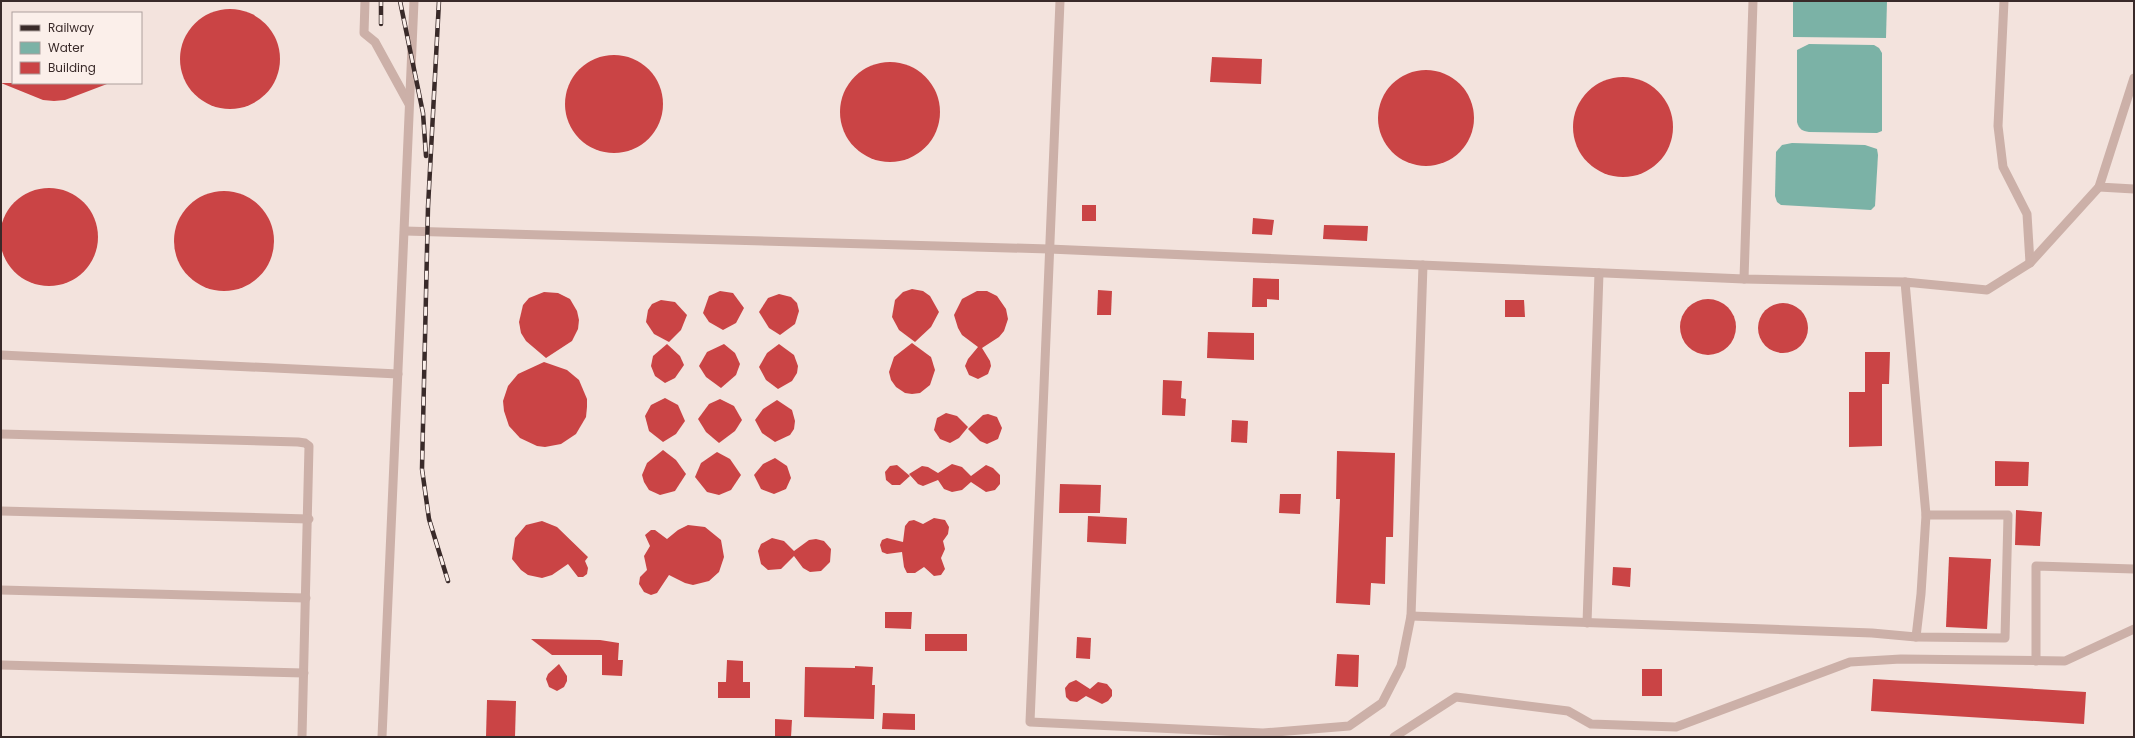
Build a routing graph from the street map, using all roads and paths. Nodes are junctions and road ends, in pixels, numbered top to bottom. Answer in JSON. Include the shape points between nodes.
{"nodes":[{"id":1,"x":364,"y":1,"type":"edge"},
{"id":2,"x":414,"y":1,"type":"edge"},
{"id":3,"x":1060,"y":1,"type":"edge"},
{"id":4,"x":1753,"y":1,"type":"edge"},
{"id":5,"x":2004,"y":1,"type":"edge"},
{"id":6,"x":2134,"y":78,"type":"edge"},
{"id":7,"x":409,"y":104,"type":"junction"},
{"id":8,"x":2099,"y":187,"type":"junction"},
{"id":9,"x":2134,"y":189,"type":"edge"},
{"id":10,"x":405,"y":231,"type":"junction"},
{"id":11,"x":1049,"y":249,"type":"junction"},
{"id":12,"x":2030,"y":263,"type":"junction"},
{"id":13,"x":1423,"y":265,"type":"junction"},
{"id":14,"x":1600,"y":273,"type":"junction"},
{"id":15,"x":1744,"y":279,"type":"junction"},
{"id":16,"x":1905,"y":282,"type":"junction"},
{"id":17,"x":1,"y":355,"type":"edge"},
{"id":18,"x":398,"y":374,"type":"junction"},
{"id":19,"x":1,"y":434,"type":"edge"},
{"id":20,"x":1,"y":511,"type":"edge"},
{"id":21,"x":1926,"y":515,"type":"junction"},
{"id":22,"x":308,"y":519,"type":"junction"},
{"id":23,"x":2134,"y":569,"type":"edge"},
{"id":24,"x":1,"y":590,"type":"edge"},
{"id":25,"x":306,"y":598,"type":"junction"},
{"id":26,"x":1411,"y":616,"type":"junction"},
{"id":27,"x":1587,"y":623,"type":"junction"},
{"id":28,"x":2134,"y":629,"type":"edge"},
{"id":29,"x":1916,"y":637,"type":"junction"},
{"id":30,"x":2036,"y":661,"type":"junction"},
{"id":31,"x":1,"y":665,"type":"edge"},
{"id":32,"x":304,"y":673,"type":"junction"},
{"id":33,"x":302,"y":737,"type":"edge"},
{"id":34,"x":382,"y":737,"type":"edge"},
{"id":35,"x":1394,"y":737,"type":"edge"}],
"edges":[{"from":1,"to":7,"type":"lane","via":[[364,33],[375,42]]},
{"from":2,"to":7,"type":"lane"},
{"from":3,"to":11,"type":"lane"},
{"from":4,"to":15,"type":"lane"},
{"from":5,"to":12,"type":"lane","via":[[1998,126],[2003,167],[2027,214]]},
{"from":6,"to":8,"type":"lane"},
{"from":7,"to":10,"type":"lane"},
{"from":8,"to":9,"type":"lane"},
{"from":8,"to":12,"type":"lane"},
{"from":10,"to":11,"type":"lane"},
{"from":10,"to":18,"type":"lane"},
{"from":11,"to":13,"type":"lane"},
{"from":11,"to":26,"type":"lane","via":[[1030,722],[1263,734],[1349,726],[1382,703],[1401,666]]},
{"from":12,"to":16,"type":"lane","via":[[1987,290]]},
{"from":13,"to":14,"type":"lane"},
{"from":13,"to":26,"type":"lane"},
{"from":14,"to":15,"type":"lane"},
{"from":14,"to":27,"type":"lane"},
{"from":15,"to":16,"type":"lane"},
{"from":16,"to":21,"type":"lane"},
{"from":17,"to":18,"type":"lane"},
{"from":18,"to":34,"type":"lane"},
{"from":19,"to":22,"type":"lane","via":[[305,443],[309,446],[310,452]]},
{"from":20,"to":22,"type":"lane"},
{"from":21,"to":29,"type":"lane"},
{"from":21,"to":29,"type":"lane","via":[[2008,516],[2005,638]]},
{"from":22,"to":25,"type":"lane"},
{"from":23,"to":30,"type":"lane","via":[[2036,566]]},
{"from":24,"to":25,"type":"lane"},
{"from":25,"to":32,"type":"lane"},
{"from":26,"to":27,"type":"lane"},
{"from":27,"to":29,"type":"lane","via":[[1872,633]]},
{"from":28,"to":30,"type":"lane","via":[[2065,661]]},
{"from":30,"to":35,"type":"lane","via":[[1901,659],[1850,662],[1676,727],[1591,724],[1568,712],[1456,697]]},
{"from":31,"to":32,"type":"lane"},
{"from":32,"to":33,"type":"lane"}]}
